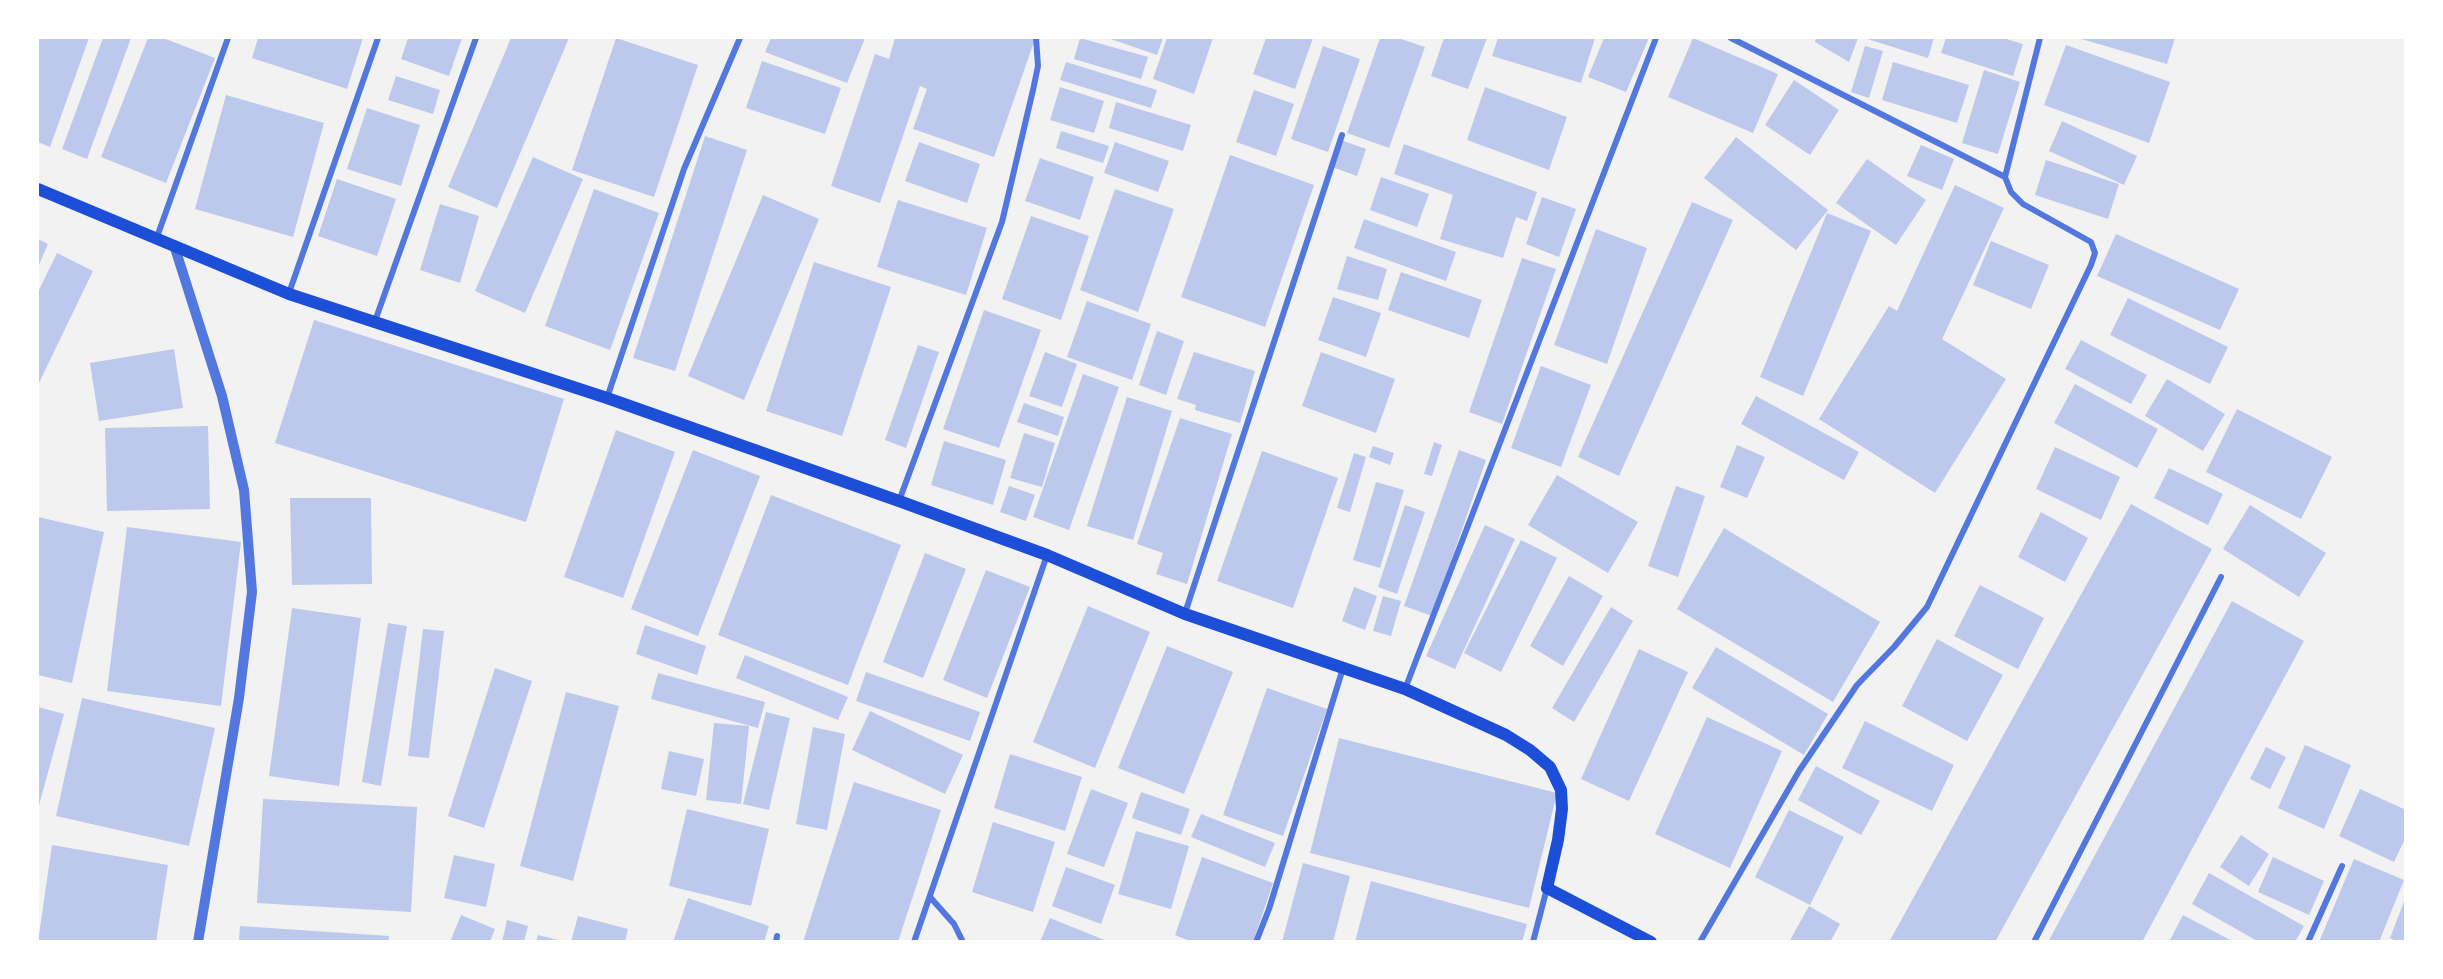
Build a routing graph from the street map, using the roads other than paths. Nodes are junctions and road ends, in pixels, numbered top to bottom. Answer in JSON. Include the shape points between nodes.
{"nodes":[{"id":1,"x":228,"y":38,"type":"edge"},
{"id":2,"x":378,"y":38,"type":"edge"},
{"id":3,"x":477,"y":38,"type":"edge"},
{"id":4,"x":740,"y":38,"type":"edge"},
{"id":5,"x":1036,"y":38,"type":"edge"},
{"id":6,"x":1656,"y":38,"type":"edge"},
{"id":7,"x":1731,"y":38,"type":"edge"},
{"id":8,"x":2040,"y":38,"type":"edge"},
{"id":9,"x":1342,"y":135,"type":"dead end"},
{"id":10,"x":2005,"y":177,"type":"junction"},
{"id":11,"x":38,"y":189,"type":"edge"},
{"id":12,"x":157,"y":237,"type":"junction"},
{"id":13,"x":174,"y":245,"type":"junction"},
{"id":14,"x":289,"y":294,"type":"junction"},
{"id":15,"x":375,"y":321,"type":"junction"},
{"id":16,"x":607,"y":398,"type":"junction"},
{"id":17,"x":898,"y":501,"type":"junction"},
{"id":18,"x":1047,"y":555,"type":"junction"},
{"id":19,"x":2221,"y":577,"type":"dead end"},
{"id":20,"x":1185,"y":614,"type":"junction"},
{"id":21,"x":1343,"y":667,"type":"junction"},
{"id":22,"x":1405,"y":689,"type":"junction"},
{"id":23,"x":2343,"y":866,"type":"dead end"},
{"id":24,"x":1547,"y":888,"type":"junction"},
{"id":25,"x":930,"y":897,"type":"junction"},
{"id":26,"x":198,"y":942,"type":"edge"},
{"id":27,"x":914,"y":942,"type":"edge"},
{"id":28,"x":963,"y":942,"type":"edge"},
{"id":29,"x":1256,"y":942,"type":"edge"},
{"id":30,"x":1533,"y":942,"type":"edge"},
{"id":31,"x":1651,"y":942,"type":"edge"},
{"id":32,"x":1700,"y":942,"type":"edge"},
{"id":33,"x":2034,"y":942,"type":"edge"},
{"id":34,"x":2308,"y":942,"type":"edge"}],
"edges":[{"from":1,"to":12,"type":"street"},
{"from":2,"to":14,"type":"street"},
{"from":3,"to":15,"type":"street"},
{"from":4,"to":16,"type":"street","via":[[684,169]]},
{"from":5,"to":17,"type":"street","via":[[1038,66],[1002,222]]},
{"from":6,"to":22,"type":"street"},
{"from":7,"to":10,"type":"street"},
{"from":8,"to":10,"type":"street"},
{"from":9,"to":20,"type":"street"},
{"from":10,"to":32,"type":"street","via":[[2011,192],[2023,204],[2094,244],[2091,265],[1927,607],[1857,685],[1798,771]]},
{"from":11,"to":12,"type":"main road"},
{"from":12,"to":13,"type":"main road"},
{"from":13,"to":14,"type":"main road"},
{"from":13,"to":26,"type":"street","via":[[222,396],[244,490],[252,592],[239,698]]},
{"from":14,"to":15,"type":"main road"},
{"from":15,"to":16,"type":"main road"},
{"from":16,"to":17,"type":"main road"},
{"from":17,"to":18,"type":"main road"},
{"from":18,"to":20,"type":"main road"},
{"from":18,"to":25,"type":"street"},
{"from":19,"to":33,"type":"street"},
{"from":20,"to":21,"type":"main road"},
{"from":21,"to":22,"type":"main road"},
{"from":21,"to":29,"type":"street"},
{"from":22,"to":24,"type":"main road","via":[[1506,735],[1550,767],[1561,790],[1562,810]]},
{"from":23,"to":34,"type":"street"},
{"from":24,"to":30,"type":"street"},
{"from":24,"to":31,"type":"main road"},
{"from":25,"to":27,"type":"street"},
{"from":25,"to":28,"type":"street","via":[[954,924]]}]}
